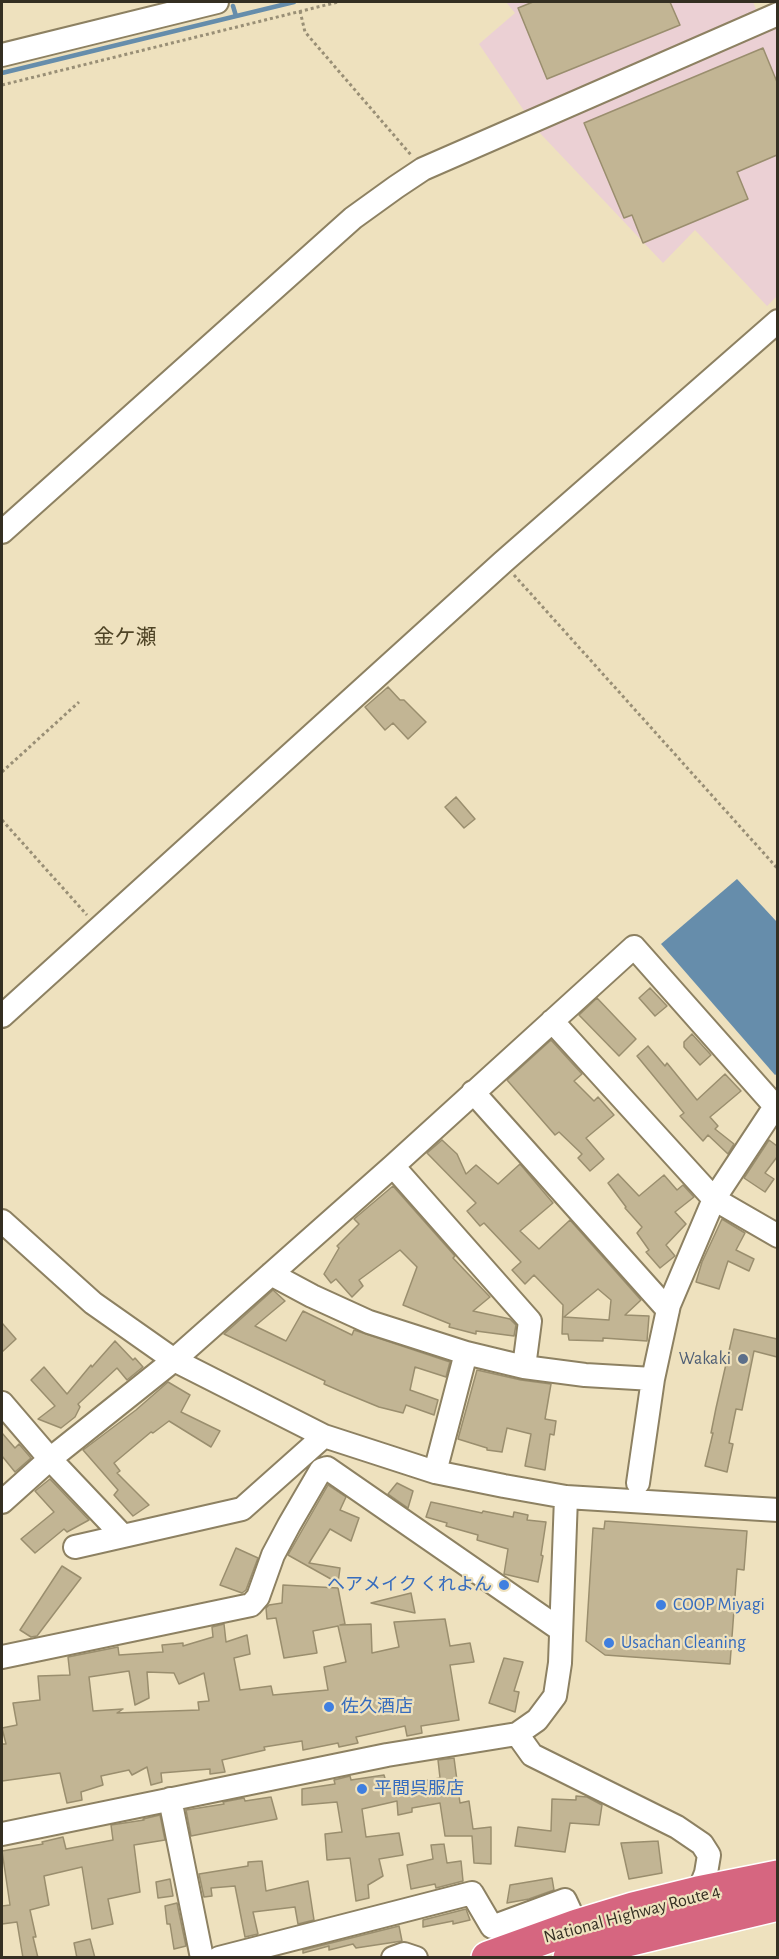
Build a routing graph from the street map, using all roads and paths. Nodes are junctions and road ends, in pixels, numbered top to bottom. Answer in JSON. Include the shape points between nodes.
{"nodes":[{"id":1,"x":217,"y":2,"type":"edge"},
{"id":2,"x":338,"y":2,"type":"edge"},
{"id":3,"x":300,"y":11,"type":"junction"},
{"id":4,"x":777,"y":14,"type":"edge"},
{"id":5,"x":2,"y":55,"type":"edge"},
{"id":6,"x":2,"y":85,"type":"edge"},
{"id":7,"x":423,"y":169,"type":"junction"},
{"id":8,"x":777,"y":321,"type":"edge"},
{"id":9,"x":2,"y":532,"type":"edge"},
{"id":10,"x":503,"y":562,"type":"junction"},
{"id":11,"x":78,"y":702,"type":"dead end"},
{"id":12,"x":2,"y":772,"type":"edge"},
{"id":13,"x":2,"y":820,"type":"edge"},
{"id":14,"x":777,"y":869,"type":"edge"},
{"id":15,"x":98,"y":928,"type":"junction"},
{"id":16,"x":2,"y":1016,"type":"edge"},
{"id":17,"x":552,"y":1021,"type":"junction"},
{"id":18,"x":473,"y":1092,"type":"junction"},
{"id":19,"x":776,"y":1103,"type":"edge"},
{"id":20,"x":393,"y":1166,"type":"junction"},
{"id":21,"x":714,"y":1199,"type":"junction"},
{"id":22,"x":2,"y":1221,"type":"edge"},
{"id":23,"x":777,"y":1236,"type":"edge"},
{"id":24,"x":271,"y":1274,"type":"junction"},
{"id":25,"x":668,"y":1310,"type":"junction"},
{"id":26,"x":466,"y":1353,"type":"junction"},
{"id":27,"x":174,"y":1360,"type":"junction"},
{"id":28,"x":524,"y":1367,"type":"junction"},
{"id":29,"x":653,"y":1379,"type":"junction"},
{"id":30,"x":2,"y":1404,"type":"edge"},
{"id":31,"x":324,"y":1436,"type":"junction"},
{"id":32,"x":305,"y":1453,"type":"junction"},
{"id":33,"x":50,"y":1459,"type":"junction"},
{"id":34,"x":321,"y":1470,"type":"junction"},
{"id":35,"x":435,"y":1472,"type":"junction"},
{"id":36,"x":638,"y":1483,"type":"dead end"},
{"id":37,"x":566,"y":1497,"type":"junction"},
{"id":38,"x":2,"y":1502,"type":"edge"},
{"id":39,"x":777,"y":1510,"type":"edge"},
{"id":40,"x":123,"y":1536,"type":"junction"},
{"id":41,"x":75,"y":1547,"type":"dead end"},
{"id":42,"x":561,"y":1630,"type":"junction"},
{"id":43,"x":2,"y":1657,"type":"edge"},
{"id":44,"x":517,"y":1734,"type":"junction"},
{"id":45,"x":170,"y":1799,"type":"junction"},
{"id":46,"x":2,"y":1834,"type":"edge"},
{"id":47,"x":777,"y":1877,"type":"edge"},
{"id":48,"x":698,"y":1893,"type":"junction"},
{"id":49,"x":777,"y":1904,"type":"edge"},
{"id":50,"x":577,"y":1926,"type":"junction"},
{"id":51,"x":202,"y":1958,"type":"edge"},
{"id":52,"x":219,"y":1958,"type":"edge"},
{"id":53,"x":393,"y":1958,"type":"edge"},
{"id":54,"x":416,"y":1958,"type":"edge"},
{"id":55,"x":488,"y":1958,"type":"edge"},
{"id":56,"x":570,"y":1958,"type":"edge"}],
"edges":[{"from":1,"to":5,"type":"street"},
{"from":2,"to":3,"type":"path"},
{"from":3,"to":6,"type":"path"},
{"from":3,"to":7,"type":"path","via":[[305,32]]},
{"from":4,"to":7,"type":"street"},
{"from":7,"to":9,"type":"street","via":[[353,218]]},
{"from":8,"to":10,"type":"street"},
{"from":10,"to":14,"type":"path"},
{"from":10,"to":15,"type":"street"},
{"from":11,"to":12,"type":"path"},
{"from":13,"to":15,"type":"path"},
{"from":15,"to":16,"type":"street"},
{"from":17,"to":18,"type":"street"},
{"from":17,"to":19,"type":"street","via":[[634,947]]},
{"from":17,"to":21,"type":"street"},
{"from":18,"to":20,"type":"street"},
{"from":18,"to":25,"type":"street"},
{"from":19,"to":21,"type":"street"},
{"from":20,"to":24,"type":"street"},
{"from":20,"to":28,"type":"street","via":[[530,1321]]},
{"from":21,"to":23,"type":"street"},
{"from":21,"to":25,"type":"street"},
{"from":22,"to":27,"type":"street","via":[[93,1303]]},
{"from":24,"to":26,"type":"street","via":[[369,1322]]},
{"from":24,"to":27,"type":"street"},
{"from":25,"to":29,"type":"street"},
{"from":26,"to":28,"type":"street"},
{"from":26,"to":35,"type":"street"},
{"from":27,"to":31,"type":"street"},
{"from":27,"to":33,"type":"street"},
{"from":28,"to":29,"type":"street"},
{"from":29,"to":36,"type":"street"},
{"from":30,"to":33,"type":"street"},
{"from":31,"to":32,"type":"street"},
{"from":31,"to":35,"type":"street"},
{"from":32,"to":34,"type":"street"},
{"from":32,"to":40,"type":"street","via":[[242,1509]]},
{"from":33,"to":38,"type":"street"},
{"from":33,"to":40,"type":"street"},
{"from":34,"to":42,"type":"street","via":[[327,1468]]},
{"from":34,"to":43,"type":"street","via":[[273,1556],[258,1597],[251,1605]]},
{"from":35,"to":37,"type":"street"},
{"from":37,"to":39,"type":"street"},
{"from":37,"to":42,"type":"street"},
{"from":40,"to":41,"type":"street"},
{"from":42,"to":44,"type":"street","via":[[555,1696],[537,1720]]},
{"from":44,"to":45,"type":"street","via":[[387,1755]]},
{"from":44,"to":48,"type":"street","via":[[532,1755],[676,1827],[702,1844],[709,1855]]},
{"from":45,"to":46,"type":"street"},
{"from":45,"to":51,"type":"street"},
{"from":47,"to":48,"type":"highway","name":"National Highway Route 4"},
{"from":48,"to":50,"type":"highway","name":"National Highway Route 4"},
{"from":49,"to":56,"type":"highway","name":"National Highway Route 4","via":[[619,1942]]},
{"from":50,"to":52,"type":"street","via":[[565,1900],[492,1927],[472,1893]]},
{"from":50,"to":55,"type":"highway","name":"National Highway Route 4"},
{"from":53,"to":54,"type":"street","via":[[404,1954]]}]}
